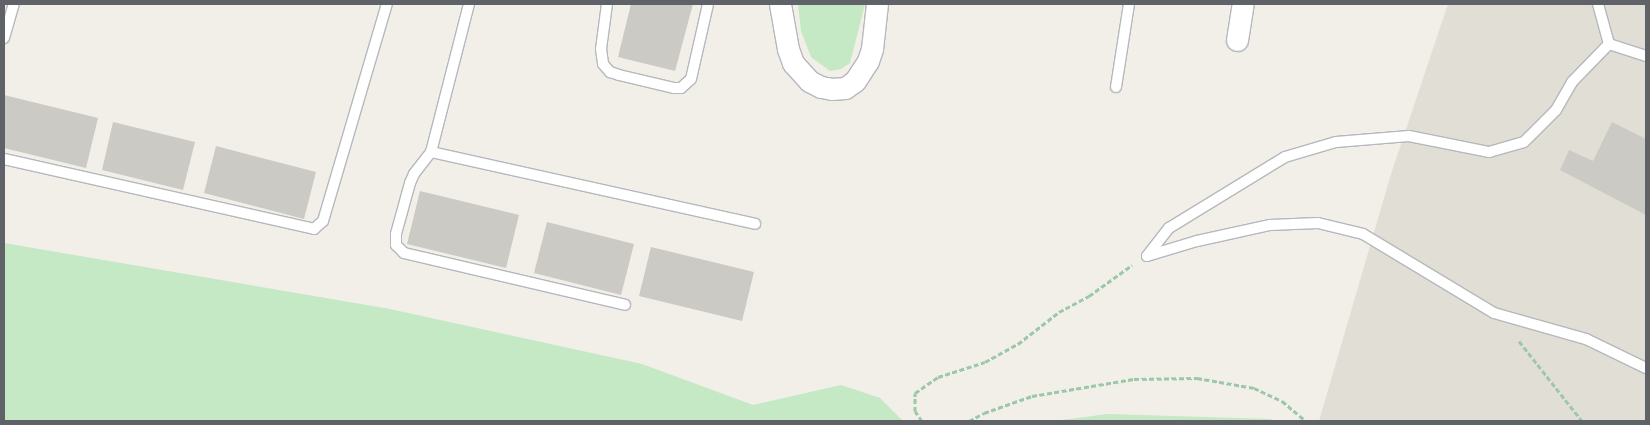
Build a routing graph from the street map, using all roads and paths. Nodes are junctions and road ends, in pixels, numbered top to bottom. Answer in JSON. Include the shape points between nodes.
{"nodes":[{"id":1,"x":14,"y":4,"type":"edge"},
{"id":2,"x":387,"y":4,"type":"edge"},
{"id":3,"x":469,"y":4,"type":"edge"},
{"id":4,"x":607,"y":4,"type":"edge"},
{"id":5,"x":708,"y":4,"type":"edge"},
{"id":6,"x":780,"y":4,"type":"edge"},
{"id":7,"x":877,"y":4,"type":"edge"},
{"id":8,"x":1128,"y":4,"type":"edge"},
{"id":9,"x":1244,"y":4,"type":"edge"},
{"id":10,"x":1598,"y":4,"type":"edge"},
{"id":11,"x":4,"y":38,"type":"edge"},
{"id":12,"x":1238,"y":40,"type":"dead end"},
{"id":13,"x":1609,"y":44,"type":"junction"},
{"id":14,"x":1646,"y":56,"type":"edge"},
{"id":15,"x":1116,"y":87,"type":"dead end"},
{"id":16,"x":431,"y":152,"type":"junction"},
{"id":17,"x":4,"y":159,"type":"edge"},
{"id":18,"x":755,"y":224,"type":"dead end"},
{"id":19,"x":1147,"y":256,"type":"junction"},
{"id":20,"x":625,"y":304,"type":"dead end"},
{"id":21,"x":1502,"y":315,"type":"junction"},
{"id":22,"x":1646,"y":368,"type":"edge"},
{"id":23,"x":922,"y":421,"type":"edge"},
{"id":24,"x":968,"y":421,"type":"edge"},
{"id":25,"x":1306,"y":421,"type":"edge"},
{"id":26,"x":1582,"y":421,"type":"edge"}],
"edges":[{"from":1,"to":11,"type":"lane"},
{"from":2,"to":17,"type":"lane","via":[[323,221],[314,229]]},
{"from":3,"to":16,"type":"lane"},
{"from":4,"to":5,"type":"lane","via":[[601,49],[604,64],[610,72],[681,88],[691,79]]},
{"from":6,"to":7,"type":"street","via":[[793,63],[809,80],[832,90],[845,88],[860,75],[872,49]]},
{"from":8,"to":15,"type":"lane"},
{"from":9,"to":12,"type":"street"},
{"from":10,"to":13,"type":"lane"},
{"from":13,"to":14,"type":"lane"},
{"from":13,"to":19,"type":"lane","via":[[1572,82],[1556,110],[1524,142],[1489,152],[1410,136],[1336,142],[1285,157],[1169,228]]},
{"from":16,"to":18,"type":"lane"},
{"from":16,"to":20,"type":"lane","via":[[410,183],[396,234],[395,240],[404,253]]},
{"from":19,"to":21,"type":"lane","via":[[1270,225],[1318,223],[1363,234]]},
{"from":19,"to":23,"type":"path","via":[[1089,296],[1058,312],[1018,344],[985,362],[938,377],[915,393],[915,411]]},
{"from":21,"to":22,"type":"lane","via":[[1586,339]]},
{"from":21,"to":26,"type":"path"},
{"from":24,"to":25,"type":"path","via":[[1032,396],[1134,379],[1197,378],[1254,388],[1282,401]]}]}
